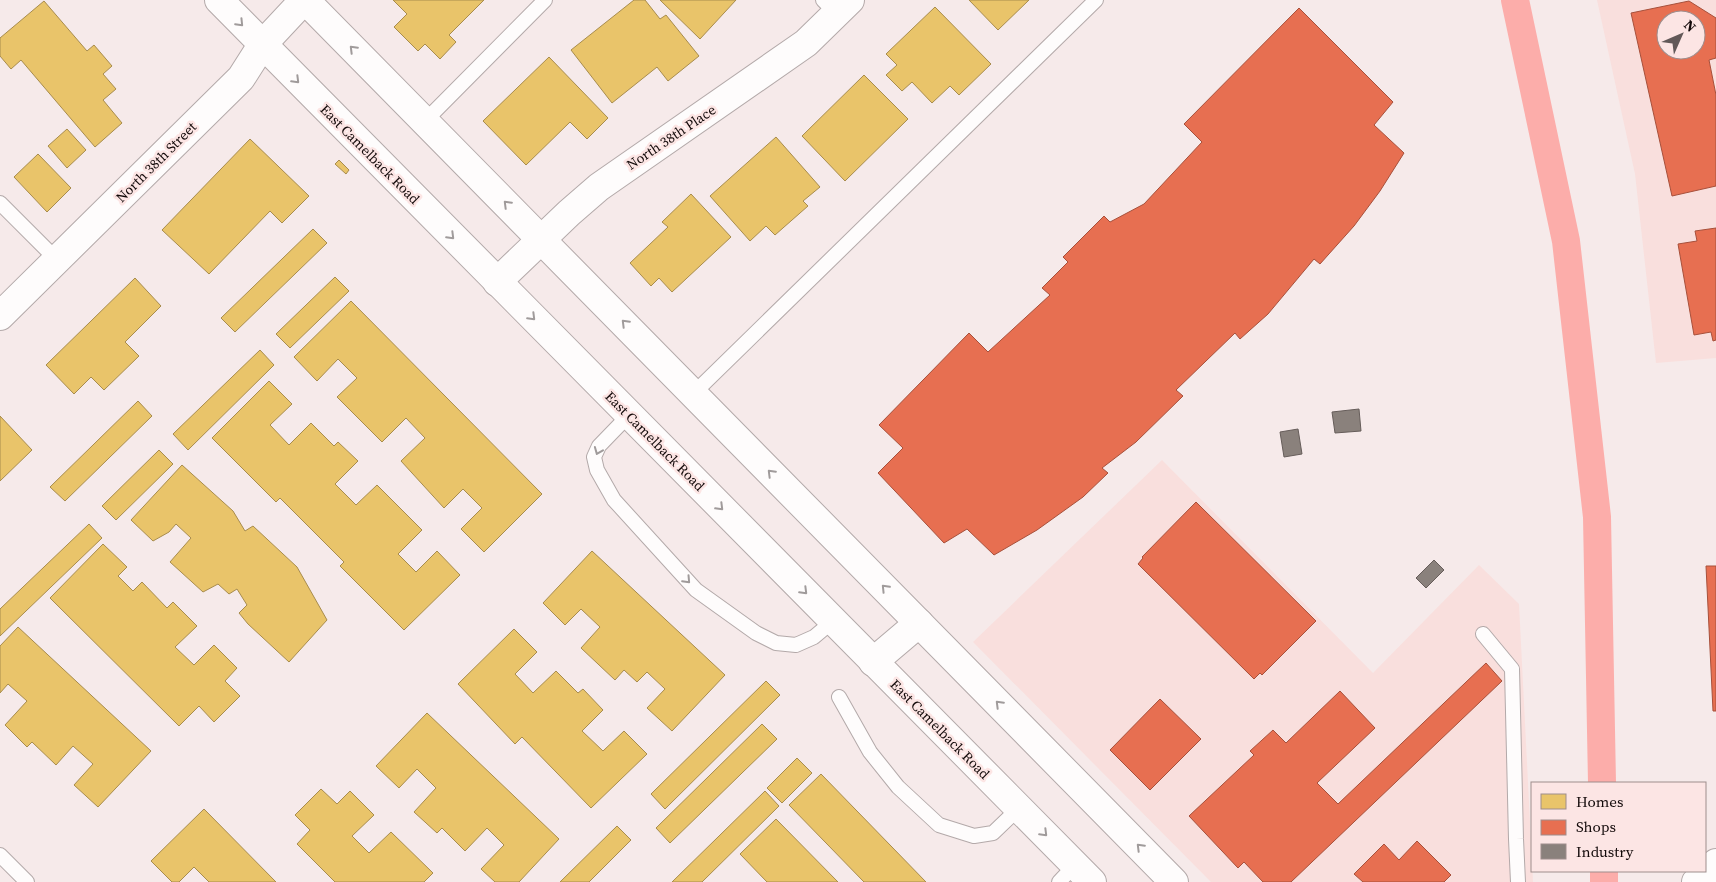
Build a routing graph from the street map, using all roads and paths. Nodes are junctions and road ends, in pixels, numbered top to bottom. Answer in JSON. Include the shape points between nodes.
{"nodes":[{"id":1,"x":219,"y":0,"type":"edge"},
{"id":2,"x":304,"y":0,"type":"edge"},
{"id":3,"x":545,"y":0,"type":"edge"},
{"id":4,"x":1096,"y":0,"type":"edge"},
{"id":5,"x":837,"y":4,"type":"edge"},
{"id":6,"x":262,"y":45,"type":"junction"},
{"id":7,"x":425,"y":121,"type":"junction"},
{"id":8,"x":0,"y":202,"type":"edge"},
{"id":9,"x":542,"y":239,"type":"junction"},
{"id":10,"x":57,"y":260,"type":"junction"},
{"id":11,"x":497,"y":282,"type":"junction"},
{"id":12,"x":0,"y":316,"type":"edge"},
{"id":13,"x":693,"y":394,"type":"junction"},
{"id":14,"x":629,"y":415,"type":"junction"},
{"id":15,"x":834,"y":622,"type":"junction"},
{"id":16,"x":919,"y":623,"type":"junction"},
{"id":17,"x":1483,"y":634,"type":"dead end"},
{"id":18,"x":873,"y":662,"type":"junction"},
{"id":19,"x":839,"y":697,"type":"dead end"},
{"id":20,"x":1019,"y":808,"type":"junction"},
{"id":21,"x":0,"y":855,"type":"edge"},
{"id":22,"x":1716,"y":863,"type":"edge"},
{"id":23,"x":1075,"y":876,"type":"edge"},
{"id":24,"x":26,"y":882,"type":"edge"},
{"id":25,"x":1174,"y":882,"type":"edge"},
{"id":26,"x":1518,"y":882,"type":"edge"},
{"id":27,"x":1696,"y":882,"type":"edge"}],
"edges":[{"from":1,"to":6,"type":"main road","name":"East Camelback Road","one_way":true},
{"from":2,"to":6,"type":"main road","name":"North 38th Street"},
{"from":7,"to":2,"type":"main road","one_way":true},
{"from":3,"to":7,"type":"lane"},
{"from":4,"to":13,"type":"lane"},
{"from":5,"to":9,"type":"main road","name":"North 38th Place","via":[[806,43],[599,187]]},
{"from":6,"to":10,"type":"main road","name":"North 38th Street","via":[[241,78]]},
{"from":6,"to":11,"type":"main road","name":"East Camelback Road","one_way":true},
{"from":9,"to":7,"type":"main road","one_way":true},
{"from":8,"to":10,"type":"lane"},
{"from":9,"to":11,"type":"main road","name":"North 38th Place"},
{"from":13,"to":9,"type":"main road","one_way":true},
{"from":10,"to":12,"type":"main road","name":"North 38th Street"},
{"from":11,"to":14,"type":"main road","name":"East Camelback Road","one_way":true},
{"from":16,"to":13,"type":"main road","one_way":true},
{"from":14,"to":15,"type":"main road","name":"East Camelback Road","one_way":true},
{"from":14,"to":15,"type":"lane","one_way":true,"via":[[599,446],[594,457],[597,470],[614,500],[696,590],[756,633],[776,643],[796,645]]},
{"from":15,"to":18,"type":"main road","name":"East Camelback Road"},
{"from":16,"to":18,"type":"main road"},
{"from":25,"to":16,"type":"main road","one_way":true},
{"from":17,"to":26,"type":"lane","via":[[1512,669]]},
{"from":18,"to":20,"type":"main road","name":"East Camelback Road"},
{"from":19,"to":20,"type":"lane","via":[[870,752],[898,787],[939,825],[974,836],[993,833]]},
{"from":20,"to":23,"type":"main road","name":"East Camelback Road","one_way":true},
{"from":21,"to":24,"type":"lane"},
{"from":22,"to":27,"type":"main road"}]}
